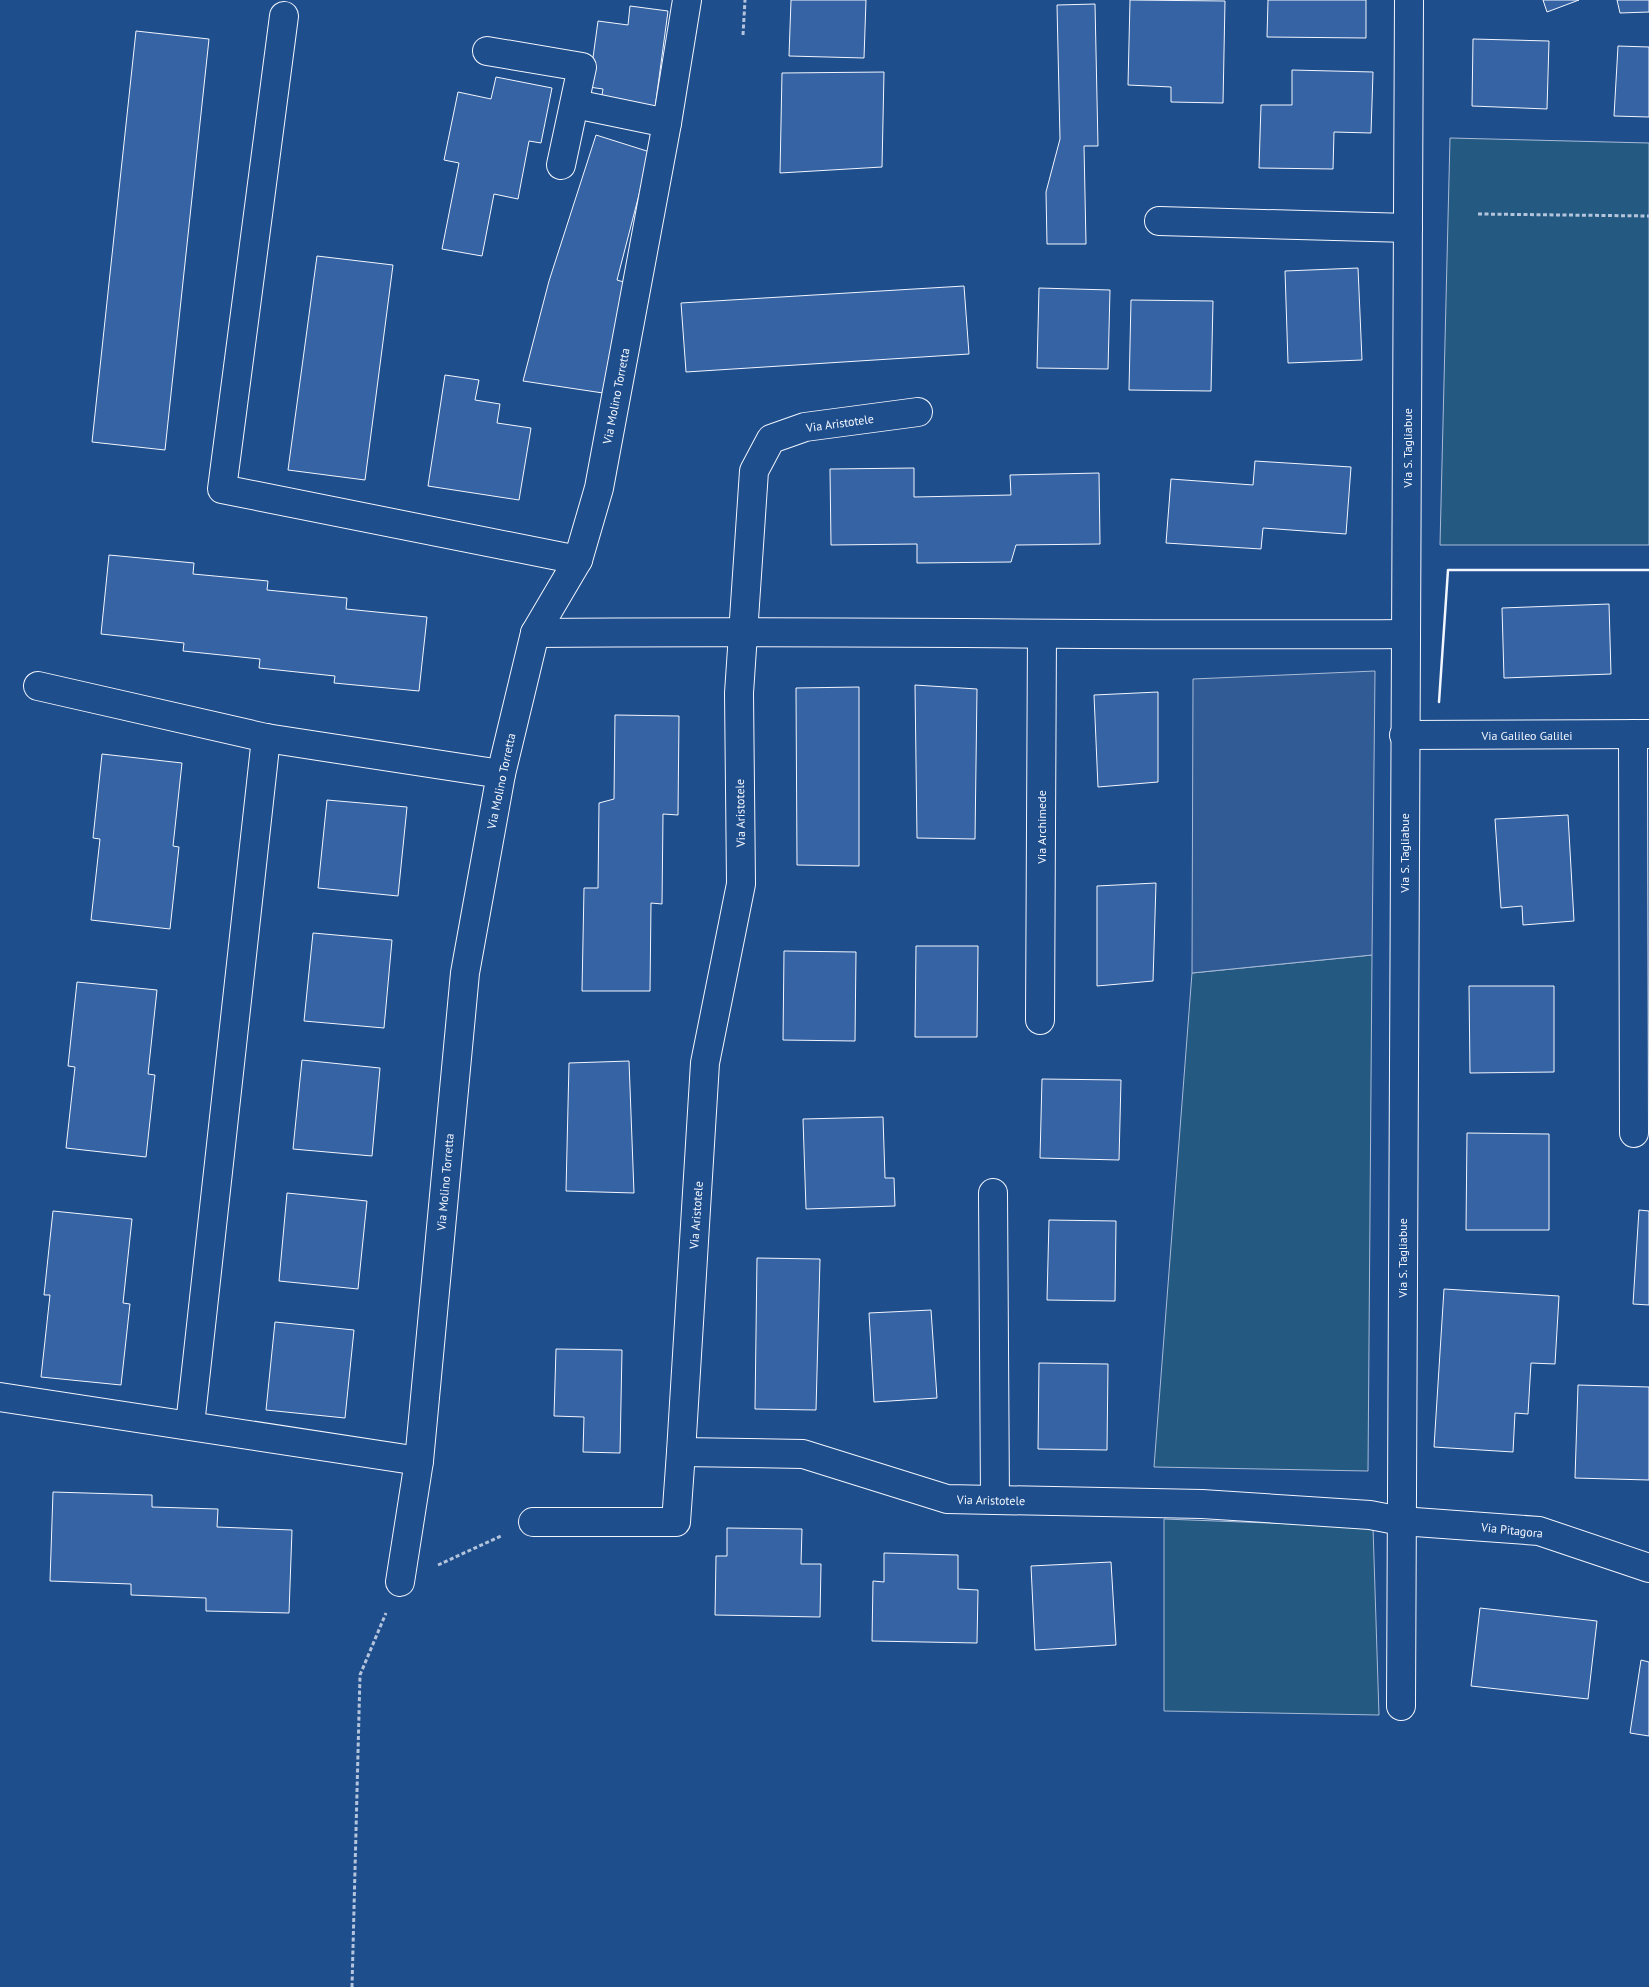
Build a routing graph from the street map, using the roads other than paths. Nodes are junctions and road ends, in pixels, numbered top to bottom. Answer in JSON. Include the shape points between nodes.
{"nodes":[{"id":1,"x":687,"y":0,"type":"edge"},
{"id":2,"x":1409,"y":0,"type":"edge"},
{"id":3,"x":284,"y":16,"type":"dead end"},
{"id":4,"x":487,"y":51,"type":"dead end"},
{"id":5,"x":575,"y":104,"type":"junction"},
{"id":6,"x":667,"y":123,"type":"junction"},
{"id":7,"x":561,"y":165,"type":"dead end"},
{"id":8,"x":1159,"y":221,"type":"dead end"},
{"id":9,"x":1408,"y":228,"type":"junction"},
{"id":10,"x":918,"y":412,"type":"dead end"},
{"id":11,"x":578,"y":560,"type":"junction"},
{"id":12,"x":743,"y":631,"type":"junction"},
{"id":13,"x":535,"y":633,"type":"junction"},
{"id":14,"x":1042,"y":634,"type":"junction"},
{"id":15,"x":1406,"y":634,"type":"junction"},
{"id":16,"x":38,"y":686,"type":"dead end"},
{"id":17,"x":1641,"y":734,"type":"edge"},
{"id":18,"x":1404,"y":735,"type":"junction"},
{"id":19,"x":266,"y":738,"type":"junction"},
{"id":20,"x":501,"y":774,"type":"junction"},
{"id":21,"x":1040,"y":1020,"type":"dead end"},
{"id":22,"x":1639,"y":1117,"type":"edge"},
{"id":23,"x":993,"y":1193,"type":"dead end"},
{"id":24,"x":0,"y":1397,"type":"edge"},
{"id":25,"x":190,"y":1425,"type":"junction"},
{"id":26,"x":681,"y":1452,"type":"junction"},
{"id":27,"x":419,"y":1461,"type":"junction"},
{"id":28,"x":995,"y":1500,"type":"junction"},
{"id":29,"x":1370,"y":1515,"type":"joint"},
{"id":30,"x":1401,"y":1521,"type":"junction"},
{"id":31,"x":533,"y":1522,"type":"road end"},
{"id":32,"x":1649,"y":1568,"type":"edge"},
{"id":33,"x":400,"y":1582,"type":"road end"},
{"id":34,"x":1400,"y":1706,"type":"dead end"}],
"edges":[{"from":1,"to":6,"type":"street","name":"Via Molino Torretta"},
{"from":2,"to":9,"type":"street","name":"Via S. Tagliabue"},
{"from":3,"to":11,"type":"street","via":[[222,489]]},
{"from":4,"to":5,"type":"street","via":[[582,67]]},
{"from":5,"to":6,"type":"street"},
{"from":5,"to":7,"type":"street"},
{"from":6,"to":11,"type":"street","name":"Via Molino Torretta","via":[[599,488]]},
{"from":8,"to":9,"type":"street"},
{"from":9,"to":15,"type":"street","name":"Via S. Tagliabue"},
{"from":10,"to":12,"type":"street","name":"Via Aristotele","via":[[805,427],[771,439],[754,471]]},
{"from":11,"to":13,"type":"street","name":"Via Molino Torretta"},
{"from":12,"to":13,"type":"street"},
{"from":12,"to":14,"type":"street"},
{"from":12,"to":26,"type":"street","name":"Via Aristotele","via":[[739,693],[741,884],[705,1064]]},
{"from":13,"to":20,"type":"street","name":"Via Molino Torretta"},
{"from":14,"to":15,"type":"street"},
{"from":14,"to":21,"type":"street","name":"Via Archimede"},
{"from":15,"to":18,"type":"street","name":"Via S. Tagliabue"},
{"from":16,"to":19,"type":"street"},
{"from":17,"to":18,"type":"street","name":"Via Galileo Galilei"},
{"from":17,"to":22,"type":"street"},
{"from":18,"to":30,"type":"street","name":"Via S. Tagliabue"},
{"from":19,"to":20,"type":"street"},
{"from":19,"to":25,"type":"street"},
{"from":20,"to":27,"type":"street","name":"Via Molino Torretta","via":[[465,973]]},
{"from":23,"to":28,"type":"street"},
{"from":24,"to":25,"type":"street"},
{"from":25,"to":27,"type":"street"},
{"from":26,"to":28,"type":"street","name":"Via Aristotele","via":[[803,1454],[947,1499]]},
{"from":26,"to":31,"type":"street","via":[[676,1522]]},
{"from":27,"to":33,"type":"street","name":"Via Molino Torretta"},
{"from":28,"to":29,"type":"street","name":"Via Aristotele","via":[[1202,1504]]},
{"from":29,"to":30,"type":"street","name":"Via Pitagora"},
{"from":30,"to":32,"type":"street","name":"Via Pitagora","via":[[1540,1531]]},
{"from":30,"to":34,"type":"street","name":"Via S. Tagliabue"}]}
